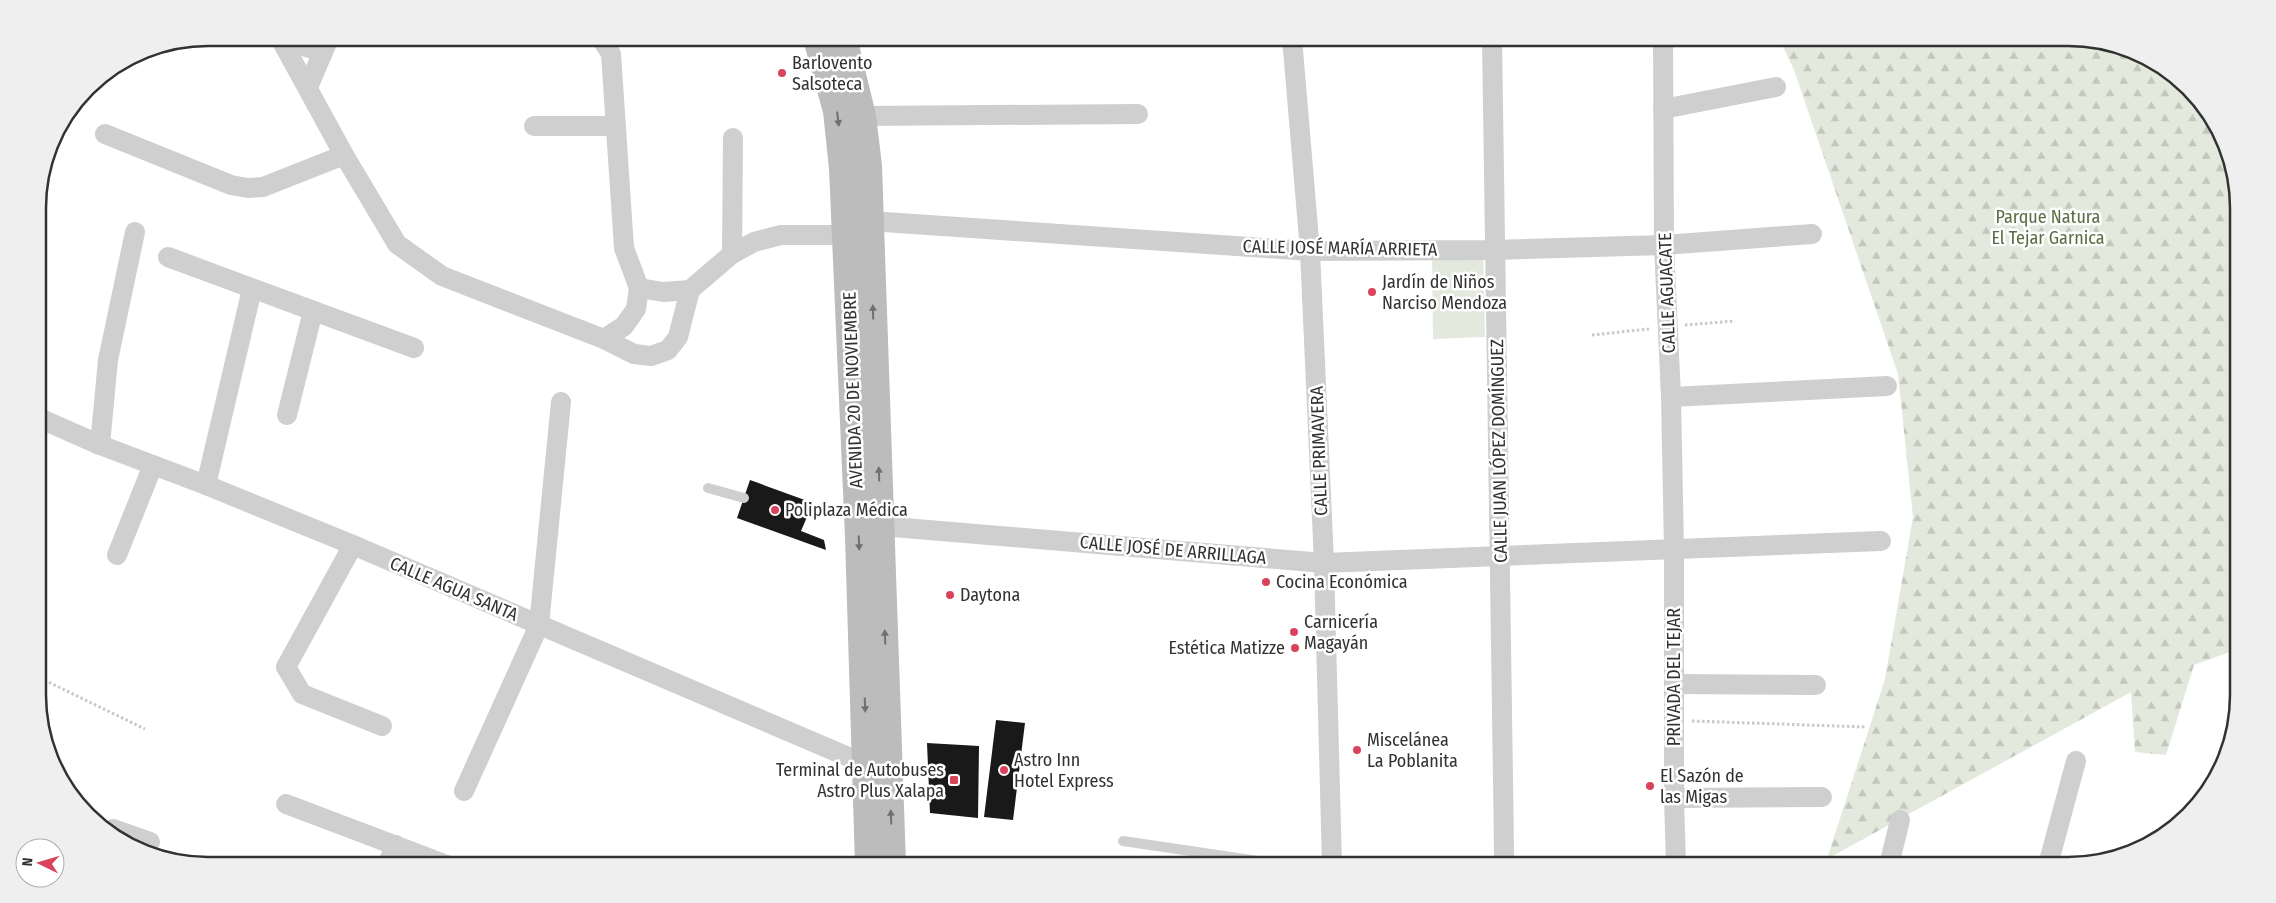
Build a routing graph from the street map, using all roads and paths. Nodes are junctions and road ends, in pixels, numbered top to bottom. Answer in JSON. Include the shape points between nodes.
{"nodes":[{"id":1,"x":1293,"y":46,"type":"edge"},
{"id":2,"x":1492,"y":46,"type":"edge"},
{"id":3,"x":1663,"y":46,"type":"edge"},
{"id":4,"x":284,"y":47,"type":"edge"},
{"id":5,"x":325,"y":47,"type":"edge"},
{"id":6,"x":606,"y":47,"type":"edge"},
{"id":7,"x":819,"y":47,"type":"edge"},
{"id":8,"x":845,"y":47,"type":"edge"},
{"id":9,"x":308,"y":87,"type":"junction"},
{"id":10,"x":1776,"y":87,"type":"dead end"},
{"id":11,"x":1663,"y":109,"type":"junction"},
{"id":12,"x":1138,"y":114,"type":"dead end"},
{"id":13,"x":862,"y":116,"type":"junction"},
{"id":14,"x":534,"y":126,"type":"dead end"},
{"id":15,"x":616,"y":126,"type":"junction"},
{"id":16,"x":105,"y":134,"type":"dead end"},
{"id":17,"x":732,"y":138,"type":"dead end"},
{"id":18,"x":344,"y":155,"type":"junction"},
{"id":19,"x":858,"y":228,"type":"junction"},
{"id":20,"x":135,"y":232,"type":"dead end"},
{"id":21,"x":1812,"y":234,"type":"dead end"},
{"id":22,"x":1664,"y":245,"type":"junction"},
{"id":23,"x":1494,"y":250,"type":"junction"},
{"id":24,"x":1310,"y":251,"type":"junction"},
{"id":25,"x":732,"y":254,"type":"junction"},
{"id":26,"x":168,"y":256,"type":"dead end"},
{"id":27,"x":639,"y":288,"type":"junction"},
{"id":28,"x":252,"y":289,"type":"junction"},
{"id":29,"x":690,"y":290,"type":"junction"},
{"id":30,"x":313,"y":311,"type":"junction"},
{"id":31,"x":604,"y":339,"type":"junction"},
{"id":32,"x":414,"y":348,"type":"dead end"},
{"id":33,"x":1887,"y":386,"type":"dead end"},
{"id":34,"x":1672,"y":397,"type":"junction"},
{"id":35,"x":561,"y":402,"type":"dead end"},
{"id":36,"x":287,"y":416,"type":"dead end"},
{"id":37,"x":47,"y":421,"type":"edge"},
{"id":38,"x":100,"y":445,"type":"junction"},
{"id":39,"x":153,"y":465,"type":"junction"},
{"id":40,"x":206,"y":485,"type":"junction"},
{"id":41,"x":708,"y":488,"type":"dead end"},
{"id":42,"x":744,"y":498,"type":"dead end"},
{"id":43,"x":881,"y":526,"type":"junction"},
{"id":44,"x":1881,"y":542,"type":"dead end"},
{"id":45,"x":353,"y":545,"type":"junction"},
{"id":46,"x":1674,"y":549,"type":"junction"},
{"id":47,"x":117,"y":556,"type":"dead end"},
{"id":48,"x":1501,"y":556,"type":"junction"},
{"id":49,"x":1324,"y":563,"type":"junction"},
{"id":50,"x":539,"y":625,"type":"junction"},
{"id":51,"x":46,"y":681,"type":"edge"},
{"id":52,"x":1674,"y":684,"type":"junction"},
{"id":53,"x":1816,"y":686,"type":"dead end"},
{"id":54,"x":1674,"y":721,"type":"junction"},
{"id":55,"x":382,"y":726,"type":"dead end"},
{"id":56,"x":1866,"y":728,"type":"dead end"},
{"id":57,"x":145,"y":729,"type":"dead end"},
{"id":58,"x":2076,"y":761,"type":"dead end"},
{"id":59,"x":867,"y":765,"type":"junction"},
{"id":60,"x":464,"y":791,"type":"dead end"},
{"id":61,"x":1822,"y":797,"type":"dead end"},
{"id":62,"x":1674,"y":798,"type":"junction"},
{"id":63,"x":286,"y":804,"type":"dead end"},
{"id":64,"x":1900,"y":820,"type":"dead end"},
{"id":65,"x":126,"y":833,"type":"edge"},
{"id":66,"x":1123,"y":841,"type":"dead end"},
{"id":67,"x":150,"y":842,"type":"dead end"},
{"id":68,"x":396,"y":845,"type":"junction"},
{"id":69,"x":1228,"y":856,"type":"edge"},
{"id":70,"x":1332,"y":856,"type":"edge"},
{"id":71,"x":1504,"y":856,"type":"edge"},
{"id":72,"x":1676,"y":856,"type":"edge"},
{"id":73,"x":1891,"y":856,"type":"edge"},
{"id":74,"x":2050,"y":856,"type":"edge"},
{"id":75,"x":391,"y":857,"type":"edge"},
{"id":76,"x":425,"y":857,"type":"edge"},
{"id":77,"x":869,"y":857,"type":"edge"},
{"id":78,"x":892,"y":857,"type":"edge"}],
"edges":[{"from":1,"to":24,"type":"street","name":"CALLE PRIMAVERA"},
{"from":2,"to":23,"type":"street","name":"CALLE JUAN LÓPEZ DOMÍNGUEZ"},
{"from":3,"to":11,"type":"street","name":"CALLE AGUACATE"},
{"from":4,"to":9,"type":"street"},
{"from":5,"to":9,"type":"street"},
{"from":6,"to":15,"type":"street","via":[[611,54]]},
{"from":7,"to":19,"type":"main road","name":"AVENIDA 20 DE NOVIEMBRE","one_way":true,"via":[[837,110],[843,168]]},
{"from":8,"to":13,"type":"main road","name":"AVENIDA 20 DE NOVIEMBRE"},
{"from":9,"to":18,"type":"street"},
{"from":10,"to":11,"type":"street"},
{"from":11,"to":22,"type":"street","name":"CALLE AGUACATE"},
{"from":12,"to":13,"type":"street"},
{"from":13,"to":19,"type":"main road","name":"AVENIDA 20 DE NOVIEMBRE","via":[[868,166]]},
{"from":14,"to":15,"type":"street"},
{"from":15,"to":27,"type":"street","via":[[624,248]]},
{"from":16,"to":18,"type":"street","via":[[231,185],[248,188],[263,186]]},
{"from":17,"to":25,"type":"street"},
{"from":18,"to":31,"type":"street","via":[[398,244],[442,276]]},
{"from":19,"to":24,"type":"street","name":"CALLE JOSÉ MARÍA ARRIETA"},
{"from":19,"to":25,"type":"street","name":"CALLE JOSÉ MARÍA ARRIETA","via":[[781,235],[754,242]]},
{"from":43,"to":19,"type":"main road","name":"AVENIDA 20 DE NOVIEMBRE","one_way":true},
{"from":19,"to":59,"type":"main road","name":"AVENIDA 20 DE NOVIEMBRE","one_way":true},
{"from":20,"to":38,"type":"street","via":[[108,360]]},
{"from":21,"to":22,"type":"street","name":"CALLE JOSÉ MARÍA ARRIETA"},
{"from":22,"to":23,"type":"street","name":"CALLE JOSÉ MARÍA ARRIETA"},
{"from":22,"to":34,"type":"street","name":"CALLE AGUACATE"},
{"from":23,"to":24,"type":"street","name":"CALLE JOSÉ MARÍA ARRIETA"},
{"from":23,"to":48,"type":"street","name":"CALLE JUAN LÓPEZ DOMÍNGUEZ"},
{"from":24,"to":49,"type":"street","name":"CALLE PRIMAVERA"},
{"from":25,"to":29,"type":"street","name":"CALLE JOSÉ MARÍA ARRIETA"},
{"from":26,"to":28,"type":"street"},
{"from":27,"to":29,"type":"street","via":[[663,292]]},
{"from":27,"to":31,"type":"street","via":[[636,310],[624,326]]},
{"from":28,"to":30,"type":"street"},
{"from":28,"to":40,"type":"street"},
{"from":29,"to":31,"type":"street","via":[[678,337],[668,350],[651,356],[634,354]]},
{"from":30,"to":32,"type":"street"},
{"from":30,"to":36,"type":"street"},
{"from":33,"to":34,"type":"street"},
{"from":34,"to":46,"type":"street","name":"CALLE AGUACATE"},
{"from":35,"to":50,"type":"street"},
{"from":37,"to":38,"type":"street","name":"CALLE AGUA SANTA"},
{"from":38,"to":39,"type":"street","name":"CALLE AGUA SANTA"},
{"from":39,"to":40,"type":"street","name":"CALLE AGUA SANTA"},
{"from":39,"to":47,"type":"street"},
{"from":40,"to":45,"type":"street","name":"CALLE AGUA SANTA"},
{"from":41,"to":42,"type":"lane"},
{"from":43,"to":49,"type":"street","name":"CALLE JOSÉ DE ARRILLAGA"},
{"from":78,"to":43,"type":"main road","name":"AVENIDA 20 DE NOVIEMBRE","one_way":true},
{"from":44,"to":46,"type":"street","name":"CALLE JOSÉ DE ARRILLAGA"},
{"from":45,"to":50,"type":"street","name":"CALLE AGUA SANTA"},
{"from":45,"to":55,"type":"street","via":[[286,667],[302,694]]},
{"from":46,"to":48,"type":"street","name":"CALLE JOSÉ DE ARRILLAGA"},
{"from":46,"to":52,"type":"street","name":"PRIVADA DEL TEJAR"},
{"from":48,"to":49,"type":"street","name":"CALLE JOSÉ DE ARRILLAGA"},
{"from":48,"to":71,"type":"street","name":"CALLE JUAN LÓPEZ DOMÍNGUEZ"},
{"from":49,"to":70,"type":"street","name":"CALLE PRIMAVERA"},
{"from":50,"to":59,"type":"street","name":"CALLE AGUA SANTA"},
{"from":50,"to":60,"type":"street"},
{"from":51,"to":57,"type":"path"},
{"from":52,"to":53,"type":"street"},
{"from":52,"to":54,"type":"street","name":"PRIVADA DEL TEJAR"},
{"from":54,"to":56,"type":"path"},
{"from":54,"to":62,"type":"street","name":"PRIVADA DEL TEJAR"},
{"from":58,"to":74,"type":"street"},
{"from":59,"to":77,"type":"main road","name":"AVENIDA 20 DE NOVIEMBRE"},
{"from":61,"to":62,"type":"street"},
{"from":62,"to":72,"type":"street","name":"PRIVADA DEL TEJAR"},
{"from":63,"to":68,"type":"street"},
{"from":64,"to":73,"type":"street"},
{"from":65,"to":67,"type":"street"},
{"from":66,"to":69,"type":"lane"},
{"from":68,"to":75,"type":"street"},
{"from":68,"to":76,"type":"street"}]}
